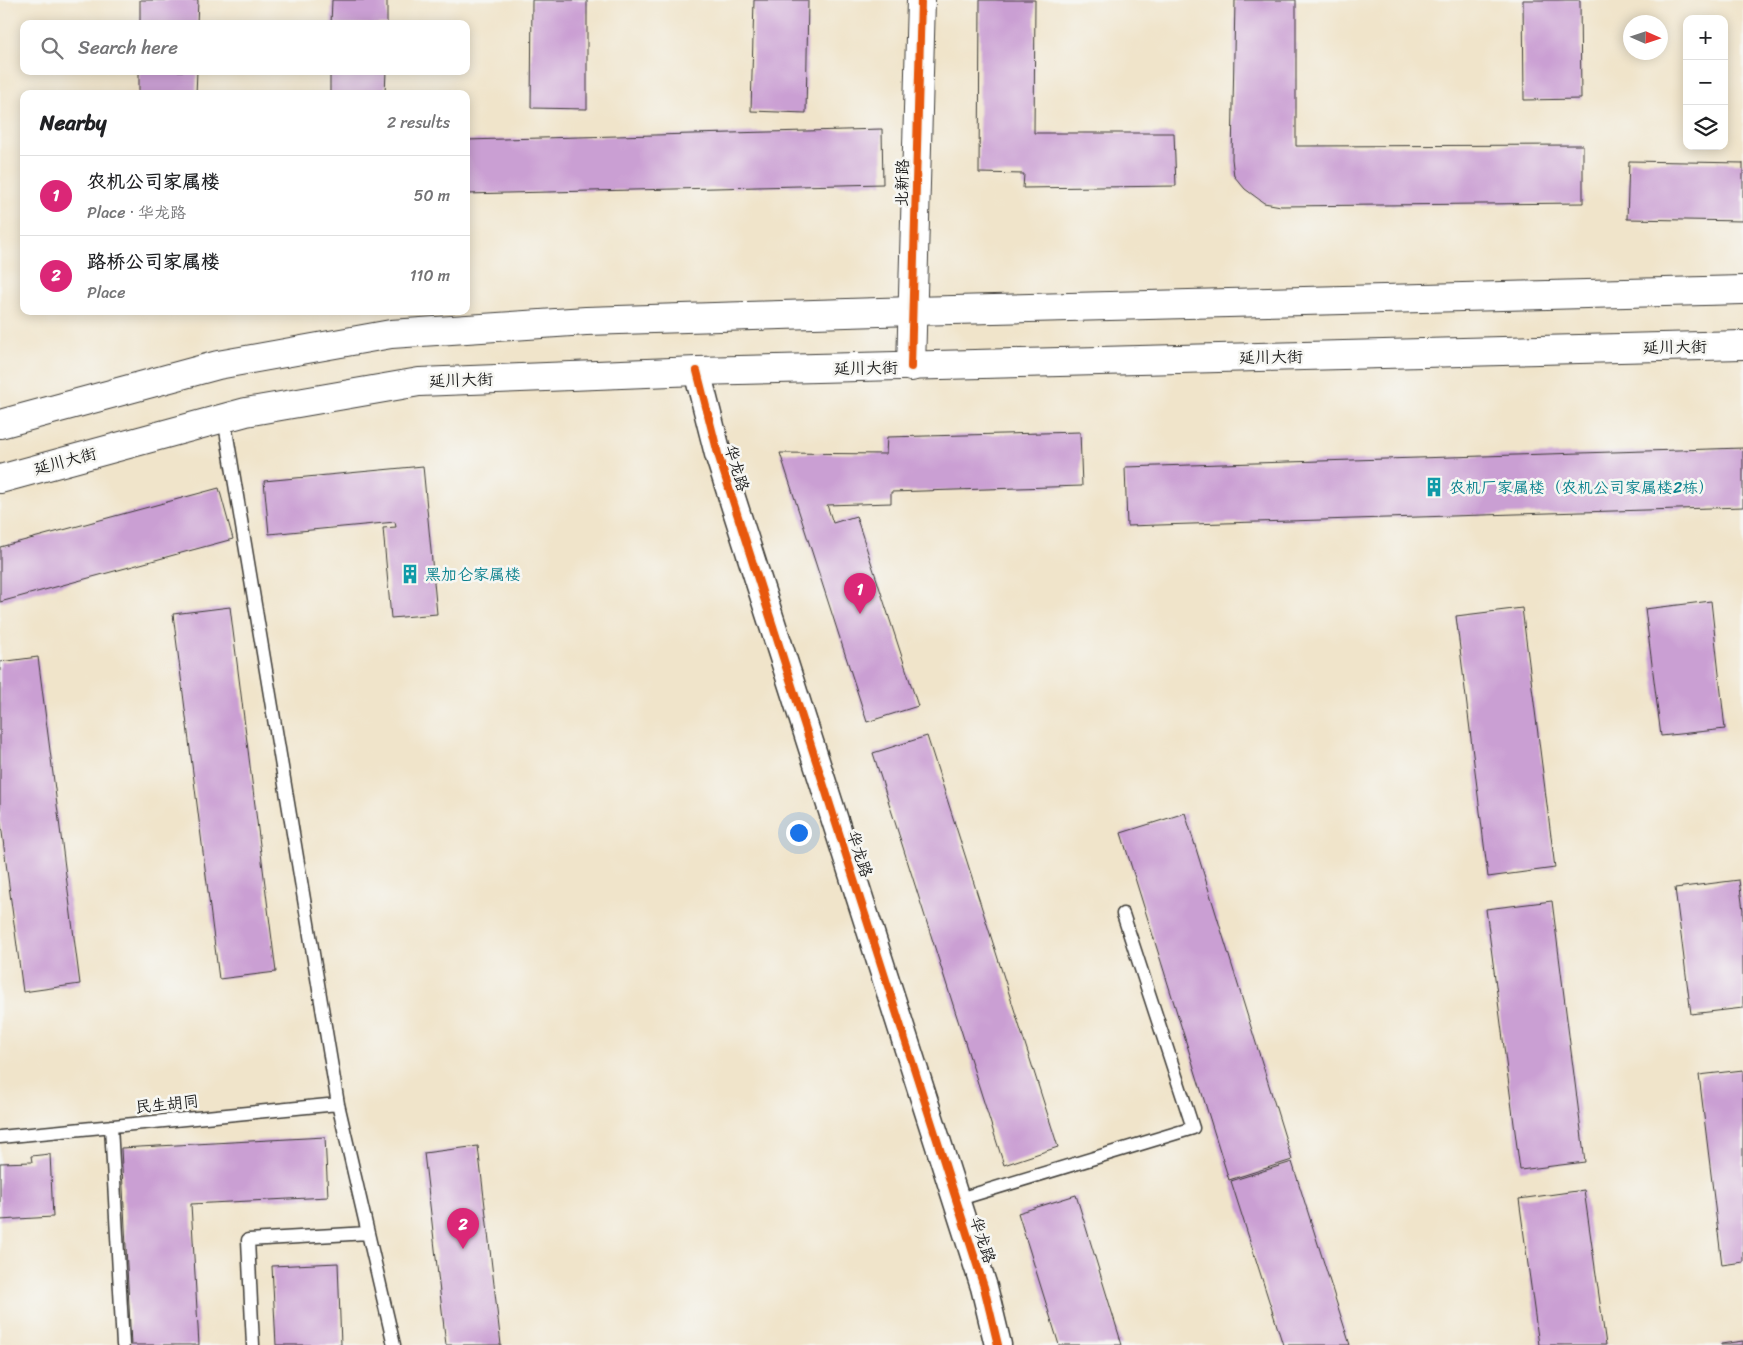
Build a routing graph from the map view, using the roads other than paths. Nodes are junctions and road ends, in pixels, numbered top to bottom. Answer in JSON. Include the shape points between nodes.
{"nodes":[{"id":1,"x":921,"y":0,"type":"edge"},
{"id":2,"x":1743,"y":290,"type":"edge"},
{"id":3,"x":913,"y":311,"type":"junction"},
{"id":4,"x":1743,"y":346,"type":"edge"},
{"id":5,"x":911,"y":367,"type":"junction"},
{"id":6,"x":698,"y":371,"type":"junction"},
{"id":7,"x":224,"y":418,"type":"junction"},
{"id":8,"x":0,"y":424,"type":"edge"},
{"id":9,"x":0,"y":479,"type":"edge"},
{"id":10,"x":1123,"y":914,"type":"dead end"},
{"id":11,"x":338,"y":1104,"type":"junction"},
{"id":12,"x":111,"y":1126,"type":"junction"},
{"id":13,"x":0,"y":1138,"type":"edge"},
{"id":14,"x":956,"y":1200,"type":"junction"},
{"id":15,"x":368,"y":1233,"type":"junction"},
{"id":16,"x":123,"y":1345,"type":"edge"},
{"id":17,"x":253,"y":1345,"type":"edge"},
{"id":18,"x":394,"y":1345,"type":"edge"},
{"id":19,"x":998,"y":1345,"type":"edge"}],
"edges":[{"from":1,"to":3,"type":"main road","name":"北新路"},
{"from":2,"to":3,"type":"main road"},
{"from":3,"to":5,"type":"main road","name":"北新路"},
{"from":3,"to":8,"type":"main road","via":[[586,321],[391,334],[218,364]]},
{"from":4,"to":5,"type":"main road","name":"延川大街"},
{"from":5,"to":6,"type":"main road","name":"延川大街"},
{"from":6,"to":7,"type":"main road","name":"延川大街","via":[[419,382]]},
{"from":6,"to":14,"type":"street","name":"华龙路","via":[[718,454]]},
{"from":7,"to":9,"type":"main road","name":"延川大街"},
{"from":7,"to":11,"type":"lane"},
{"from":10,"to":14,"type":"lane","via":[[1193,1128]]},
{"from":11,"to":12,"type":"lane","name":"民生胡同"},
{"from":11,"to":15,"type":"lane"},
{"from":12,"to":13,"type":"lane","name":"民生胡同"},
{"from":12,"to":16,"type":"lane"},
{"from":14,"to":19,"type":"street","name":"华龙路","via":[[984,1287]]},
{"from":15,"to":17,"type":"lane","via":[[248,1240]]},
{"from":15,"to":18,"type":"lane"}]}
